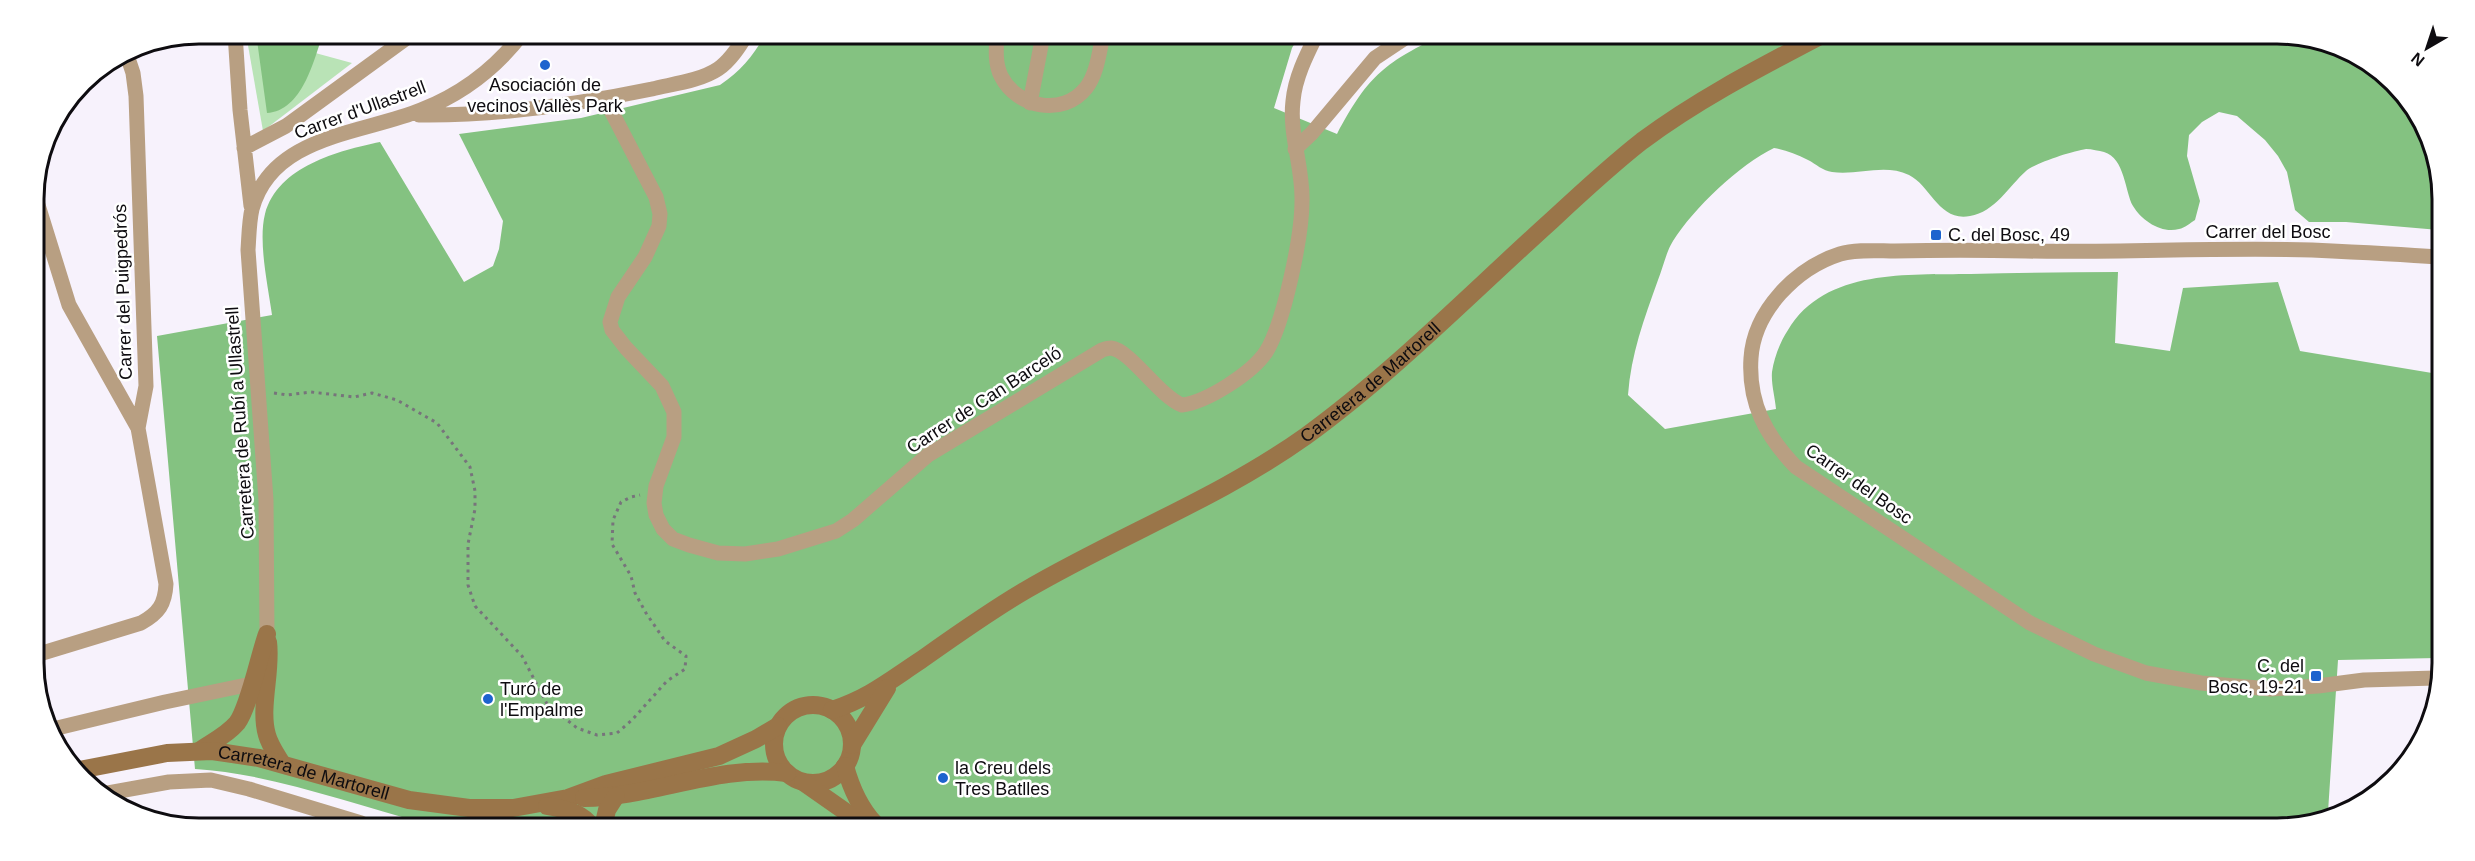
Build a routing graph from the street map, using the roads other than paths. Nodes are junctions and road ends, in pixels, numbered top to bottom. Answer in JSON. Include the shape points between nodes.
{"nodes":[{"id":1,"x":236,"y":44,"type":"edge"},
{"id":2,"x":399,"y":44,"type":"edge"},
{"id":3,"x":514,"y":44,"type":"edge"},
{"id":4,"x":740,"y":44,"type":"edge"},
{"id":5,"x":997,"y":44,"type":"edge"},
{"id":6,"x":1041,"y":44,"type":"edge"},
{"id":7,"x":1101,"y":44,"type":"edge"},
{"id":8,"x":1312,"y":44,"type":"edge"},
{"id":9,"x":1396,"y":44,"type":"edge"},
{"id":10,"x":1805,"y":44,"type":"edge"},
{"id":11,"x":129,"y":60,"type":"edge"},
{"id":12,"x":605,"y":99,"type":"junction"},
{"id":13,"x":1030,"y":103,"type":"junction"},
{"id":14,"x":410,"y":114,"type":"junction"},
{"id":15,"x":244,"y":148,"type":"junction"},
{"id":16,"x":1295,"y":149,"type":"junction"},
{"id":17,"x":252,"y":210,"type":"junction"},
{"id":18,"x":44,"y":224,"type":"edge"},
{"id":19,"x":2432,"y":256,"type":"edge"},
{"id":20,"x":138,"y":428,"type":"junction"},
{"id":21,"x":267,"y":634,"type":"joint"},
{"id":22,"x":43,"y":653,"type":"edge"},
{"id":23,"x":2430,"y":678,"type":"edge"},
{"id":24,"x":889,"y":684,"type":"junction"},
{"id":25,"x":259,"y":685,"type":"junction"},
{"id":26,"x":832,"y":710,"type":"junction"},
{"id":27,"x":778,"y":726,"type":"junction"},
{"id":28,"x":58,"y":728,"type":"edge"},
{"id":29,"x":852,"y":745,"type":"junction"},
{"id":30,"x":199,"y":751,"type":"junction"},
{"id":31,"x":282,"y":764,"type":"junction"},
{"id":32,"x":845,"y":766,"type":"junction"},
{"id":33,"x":86,"y":769,"type":"edge"},
{"id":34,"x":795,"y":778,"type":"junction"},
{"id":35,"x":113,"y":792,"type":"edge"},
{"id":36,"x":616,"y":796,"type":"junction"},
{"id":37,"x":568,"y":798,"type":"junction"},
{"id":38,"x":537,"y":804,"type":"junction"},
{"id":39,"x":344,"y":818,"type":"edge"},
{"id":40,"x":584,"y":818,"type":"edge"},
{"id":41,"x":605,"y":818,"type":"edge"},
{"id":42,"x":854,"y":818,"type":"edge"},
{"id":43,"x":869,"y":818,"type":"edge"}],
"edges":[{"from":1,"to":15,"type":"street"},
{"from":2,"to":15,"type":"street","via":[[286,126]]},
{"from":3,"to":14,"type":"street","name":"Carrer d'Ullastrell","via":[[479,79],[438,104]]},
{"from":4,"to":12,"type":"street","via":[[717,70]]},
{"from":5,"to":13,"type":"street","via":[[1002,78]]},
{"from":6,"to":13,"type":"street"},
{"from":7,"to":13,"type":"street","via":[[1087,87],[1077,97],[1051,106]]},
{"from":8,"to":16,"type":"street","name":"Carrer de Can Barceló","via":[[1293,100]]},
{"from":9,"to":16,"type":"street","via":[[1375,58]]},
{"from":10,"to":24,"type":"main road","name":"Carretera de Martorell","via":[[1698,102],[1641,142],[1388,369],[1306,435],[1213,493],[1100,548],[1025,591]]},
{"from":11,"to":20,"type":"street","name":"Carrer del Puigpedrós","via":[[136,96],[146,386]]},
{"from":12,"to":14,"type":"street","via":[[502,112]]},
{"from":12,"to":16,"type":"street","name":"Carrer de Can Barceló","via":[[656,197],[660,214],[653,242],[618,297],[610,322],[626,348],[663,386],[674,412],[674,437],[655,494],[656,515],[673,539],[718,553],[778,549],[836,531],[928,455],[1102,350],[1112,348],[1122,353],[1161,393],[1182,405],[1201,400],[1242,375],[1265,353],[1279,323],[1293,266],[1302,200]]},
{"from":14,"to":17,"type":"street","name":"Carrer d'Ullastrell","via":[[299,151],[264,182]]},
{"from":15,"to":17,"type":"street"},
{"from":17,"to":21,"type":"street","name":"Carretera de Rubí a Ullastrell","via":[[248,250],[266,500]]},
{"from":18,"to":20,"type":"street","via":[[69,304]]},
{"from":19,"to":23,"type":"street","name":"Carrer del Bosc","via":[[2310,250],[1842,253],[1795,279],[1777,297],[1756,333],[1750,365],[1754,405],[1765,429],[1796,467],[2012,612],[2075,645],[2146,674],[2201,683],[2270,689]]},
{"from":20,"to":22,"type":"street","name":"Carrer del Puigpedrós","via":[[166,584],[162,608],[141,623]]},
{"from":21,"to":25,"type":"main road","via":[[270,660]]},
{"from":24,"to":26,"type":"main road","name":"Carretera de Martorell"},
{"from":24,"to":29,"type":"main road","name":"Carretera de Martorell"},
{"from":25,"to":28,"type":"street"},
{"from":25,"to":30,"type":"main road","via":[[228,733]]},
{"from":25,"to":31,"type":"main road","via":[[267,734]]},
{"from":26,"to":27,"type":"main road","name":"Carretera de Martorell","via":[[805,705],[789,712]]},
{"from":26,"to":29,"type":"main road","via":[[849,728]]},
{"from":27,"to":34,"type":"main road","via":[[774,751],[781,767]]},
{"from":27,"to":37,"type":"main road","name":"Carretera de Martorell","via":[[719,756],[606,784]]},
{"from":29,"to":32,"type":"main road","name":"Carretera de Martorell"},
{"from":30,"to":31,"type":"main road","name":"Carretera de Martorell"},
{"from":30,"to":33,"type":"main road","name":"Carretera de Martorell"},
{"from":31,"to":38,"type":"main road","name":"Carretera de Martorell","via":[[429,804],[489,809]]},
{"from":32,"to":34,"type":"main road","name":"Carretera de Martorell","via":[[829,780],[812,783]]},
{"from":32,"to":43,"type":"main road","via":[[853,793]]},
{"from":34,"to":36,"type":"main road","name":"Carretera de Martorell","via":[[765,770]]},
{"from":34,"to":42,"type":"main road"},
{"from":35,"to":39,"type":"street","via":[[169,782],[211,780]]},
{"from":36,"to":37,"type":"main road","name":"Carretera de Martorell"},
{"from":36,"to":41,"type":"main road"},
{"from":37,"to":38,"type":"main road","name":"Carretera de Martorell"},
{"from":38,"to":40,"type":"main road","via":[[568,809]]}]}
